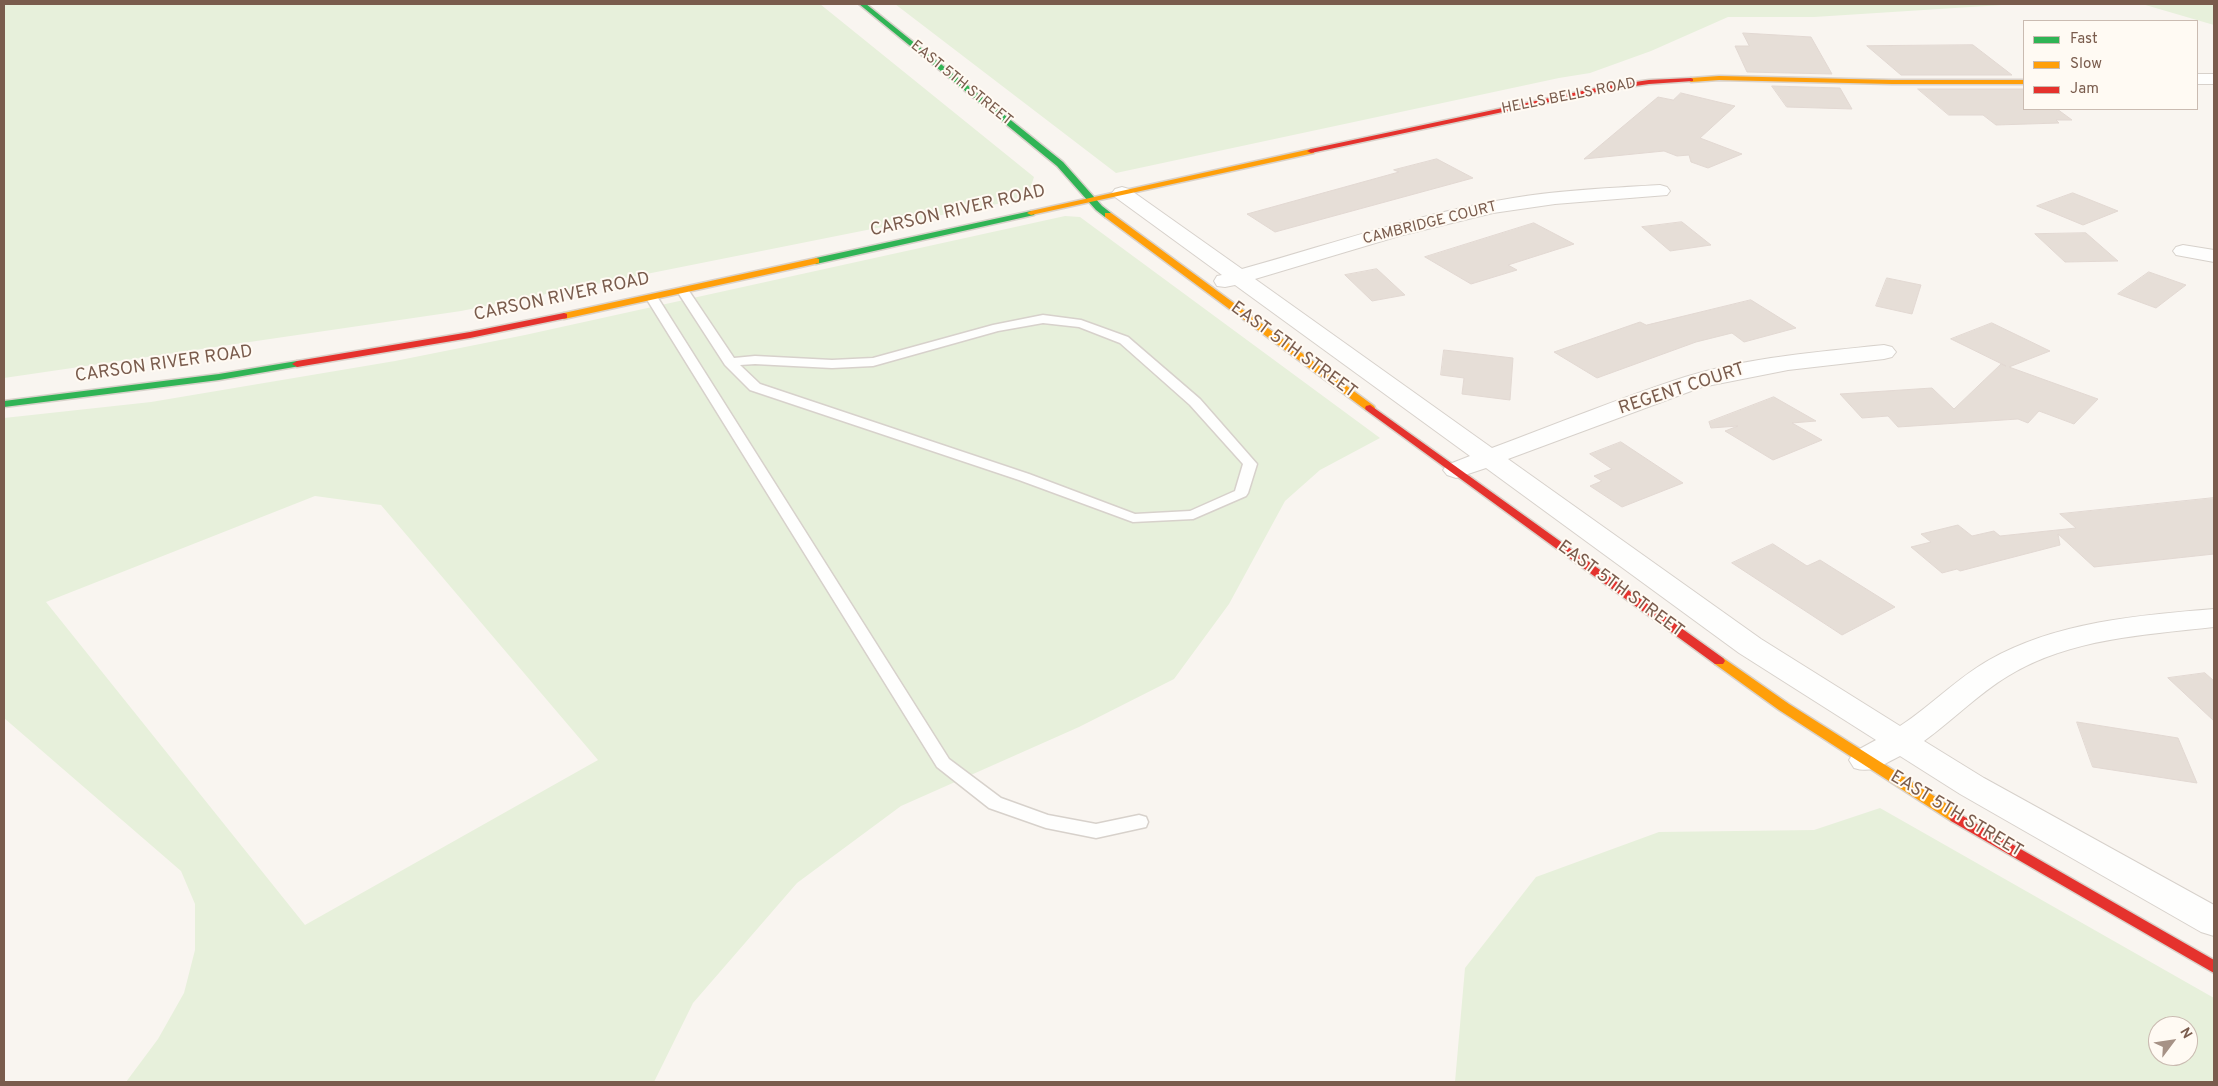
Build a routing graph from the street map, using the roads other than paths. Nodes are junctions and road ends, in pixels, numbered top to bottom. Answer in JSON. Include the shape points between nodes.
{"nodes":[{"id":1,"x":862,"y":4,"type":"edge"},
{"id":2,"x":2198,"y":79,"type":"edge"},
{"id":3,"x":2214,"y":80,"type":"edge"},
{"id":4,"x":2023,"y":82,"type":"edge"},
{"id":5,"x":1060,"y":164,"type":"junction"},
{"id":6,"x":1086,"y":177,"type":"dead end"},
{"id":7,"x":1113,"y":189,"type":"junction"},
{"id":8,"x":1660,"y":191,"type":"dead end"},
{"id":9,"x":1091,"y":200,"type":"junction"},
{"id":10,"x":2183,"y":251,"type":"dead end"},
{"id":11,"x":2214,"y":256,"type":"edge"},
{"id":12,"x":1237,"y":278,"type":"junction"},
{"id":13,"x":1206,"y":287,"type":"junction"},
{"id":14,"x":683,"y":291,"type":"junction"},
{"id":15,"x":652,"y":298,"type":"junction"},
{"id":16,"x":1884,"y":352,"type":"dead end"},
{"id":17,"x":730,"y":362,"type":"junction"},
{"id":18,"x":4,"y":404,"type":"edge"},
{"id":19,"x":1488,"y":458,"type":"junction"},
{"id":20,"x":1456,"y":470,"type":"junction"},
{"id":21,"x":2214,"y":618,"type":"edge"},
{"id":22,"x":1902,"y":741,"type":"junction"},
{"id":23,"x":1865,"y":760,"type":"junction"},
{"id":24,"x":1139,"y":822,"type":"dead end"},
{"id":25,"x":2214,"y":922,"type":"edge"},
{"id":26,"x":2214,"y":967,"type":"edge"}],
"edges":[{"from":1,"to":5,"type":"street","name":"EAST 5TH STREET"},
{"from":2,"to":3,"type":"street"},
{"from":4,"to":7,"type":"street","name":"HELLS BELLS ROAD","via":[[1719,78],[1649,82],[1600,88]]},
{"from":5,"to":6,"type":"street","name":"EAST 5TH STREET"},
{"from":5,"to":9,"type":"street","name":"EAST 5TH STREET"},
{"from":7,"to":9,"type":"street","name":"CARSON RIVER ROAD"},
{"from":7,"to":12,"type":"street","name":"EAST 5TH STREET"},
{"from":8,"to":12,"type":"street","name":"CAMBRIDGE COURT","via":[[1495,207],[1442,218]]},
{"from":9,"to":13,"type":"street","name":"EAST 5TH STREET"},
{"from":9,"to":14,"type":"street","name":"CARSON RIVER ROAD"},
{"from":10,"to":11,"type":"street"},
{"from":12,"to":13,"type":"street","name":"CAMBRIDGE COURT"},
{"from":12,"to":19,"type":"street","name":"EAST 5TH STREET"},
{"from":13,"to":20,"type":"street","name":"EAST 5TH STREET"},
{"from":14,"to":15,"type":"street","name":"CARSON RIVER ROAD"},
{"from":14,"to":17,"type":"lane"},
{"from":15,"to":18,"type":"street","name":"CARSON RIVER ROAD","via":[[470,335],[220,377]]},
{"from":15,"to":24,"type":"lane","via":[[944,763],[995,803],[1046,821],[1096,831]]},
{"from":16,"to":19,"type":"street","name":"REGENT COURT","via":[[1784,362],[1734,371],[1694,382]]},
{"from":17,"to":17,"type":"lane","via":[[755,387],[1024,476],[1132,518],[1193,515],[1242,493],[1250,464],[1195,402],[1124,340],[1081,324],[1043,319],[997,328],[873,362]]},
{"from":19,"to":20,"type":"street","name":"REGENT COURT"},
{"from":19,"to":22,"type":"street","name":"EAST 5TH STREET","via":[[1750,646]]},
{"from":20,"to":23,"type":"street","name":"EAST 5TH STREET","via":[[1784,708]]},
{"from":21,"to":22,"type":"street","via":[[2073,638],[2022,655],[1998,668]]},
{"from":22,"to":23,"type":"street"},
{"from":22,"to":25,"type":"street","name":"EAST 5TH STREET","via":[[1972,786]]},
{"from":23,"to":26,"type":"street","name":"EAST 5TH STREET","via":[[1936,806]]}]}
